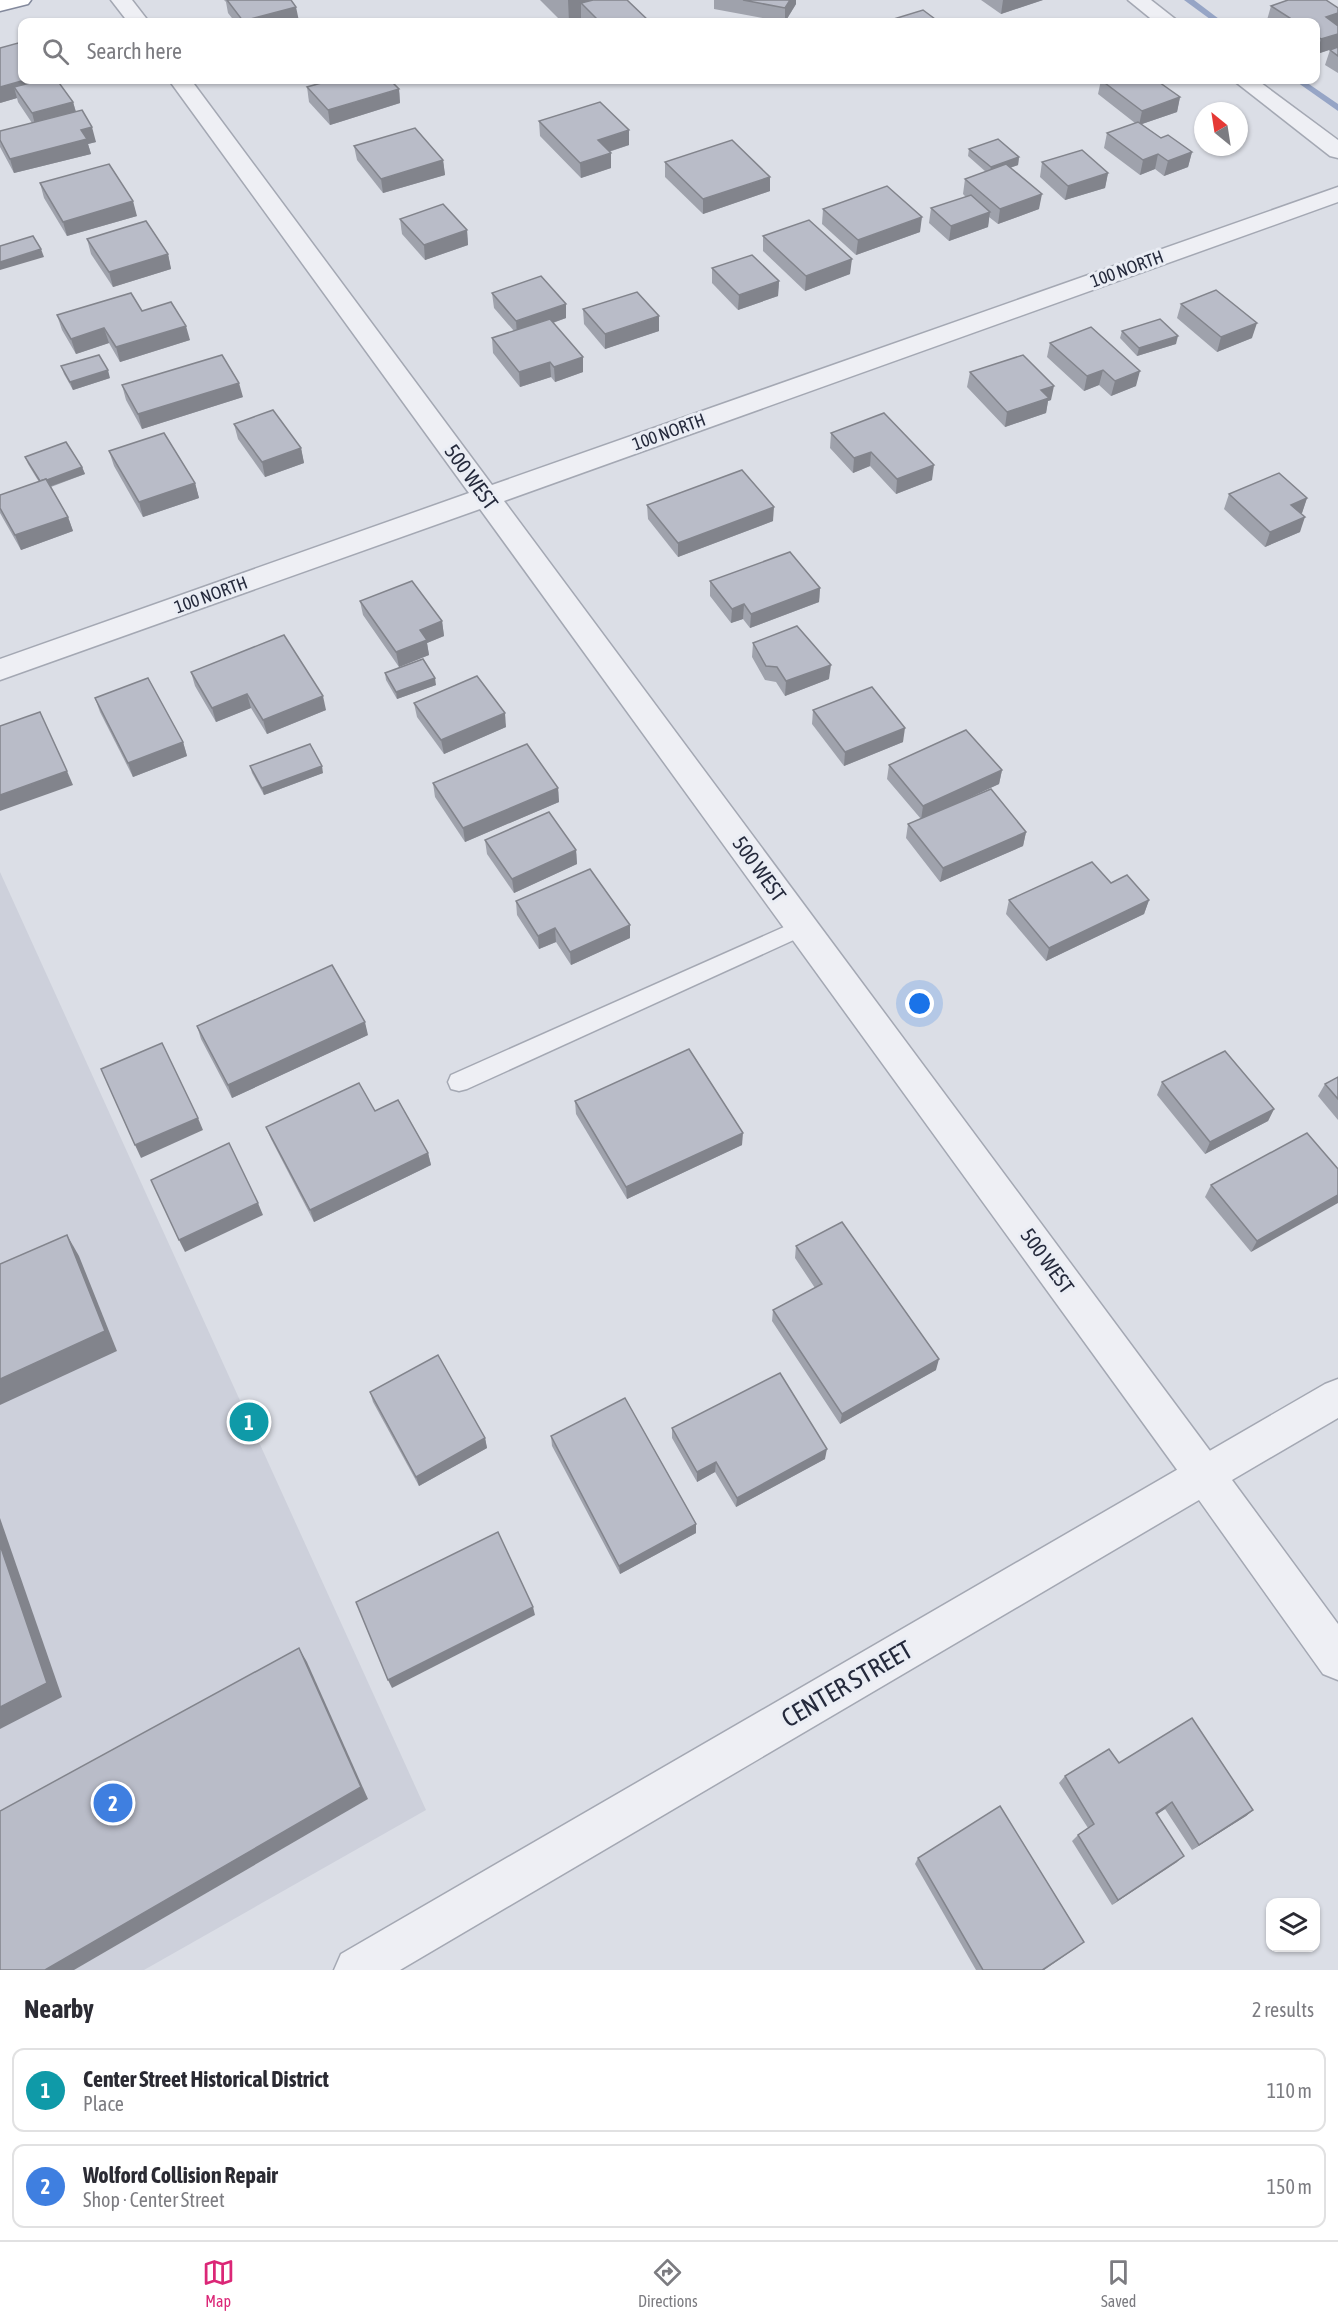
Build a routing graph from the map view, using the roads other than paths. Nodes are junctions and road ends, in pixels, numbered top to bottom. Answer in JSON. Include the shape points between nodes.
{"nodes":[{"id":1,"x":21,"y":0,"type":"edge"},
{"id":2,"x":121,"y":0,"type":"edge"},
{"id":3,"x":1138,"y":0,"type":"edge"},
{"id":4,"x":0,"y":5,"type":"edge"},
{"id":5,"x":135,"y":18,"type":"edge"},
{"id":6,"x":1163,"y":18,"type":"edge"},
{"id":7,"x":183,"y":84,"type":"edge"},
{"id":8,"x":1249,"y":84,"type":"edge"},
{"id":9,"x":1338,"y":151,"type":"edge"},
{"id":10,"x":1338,"y":194,"type":"edge"},
{"id":11,"x":486,"y":497,"type":"junction"},
{"id":12,"x":0,"y":670,"type":"edge"},
{"id":13,"x":802,"y":927,"type":"junction"},
{"id":14,"x":459,"y":1082,"type":"dead end"},
{"id":15,"x":1338,"y":1397,"type":"edge"},
{"id":16,"x":1204,"y":1476,"type":"junction"},
{"id":17,"x":1338,"y":1659,"type":"edge"},
{"id":18,"x":357,"y":1970,"type":"edge"}],
"edges":[{"from":1,"to":4,"type":"highway"},
{"from":2,"to":5,"type":"street"},
{"from":3,"to":6,"type":"street"},
{"from":7,"to":11,"type":"street","name":"500 WEST"},
{"from":8,"to":9,"type":"street"},
{"from":10,"to":11,"type":"street","name":"100 NORTH"},
{"from":11,"to":12,"type":"street","name":"100 NORTH"},
{"from":11,"to":13,"type":"street","name":"500 WEST"},
{"from":13,"to":14,"type":"lane"},
{"from":13,"to":16,"type":"street","name":"500 WEST"},
{"from":15,"to":16,"type":"street","name":"CENTER STREET"},
{"from":16,"to":17,"type":"street","name":"500 WEST"},
{"from":16,"to":18,"type":"street","name":"CENTER STREET"}]}
